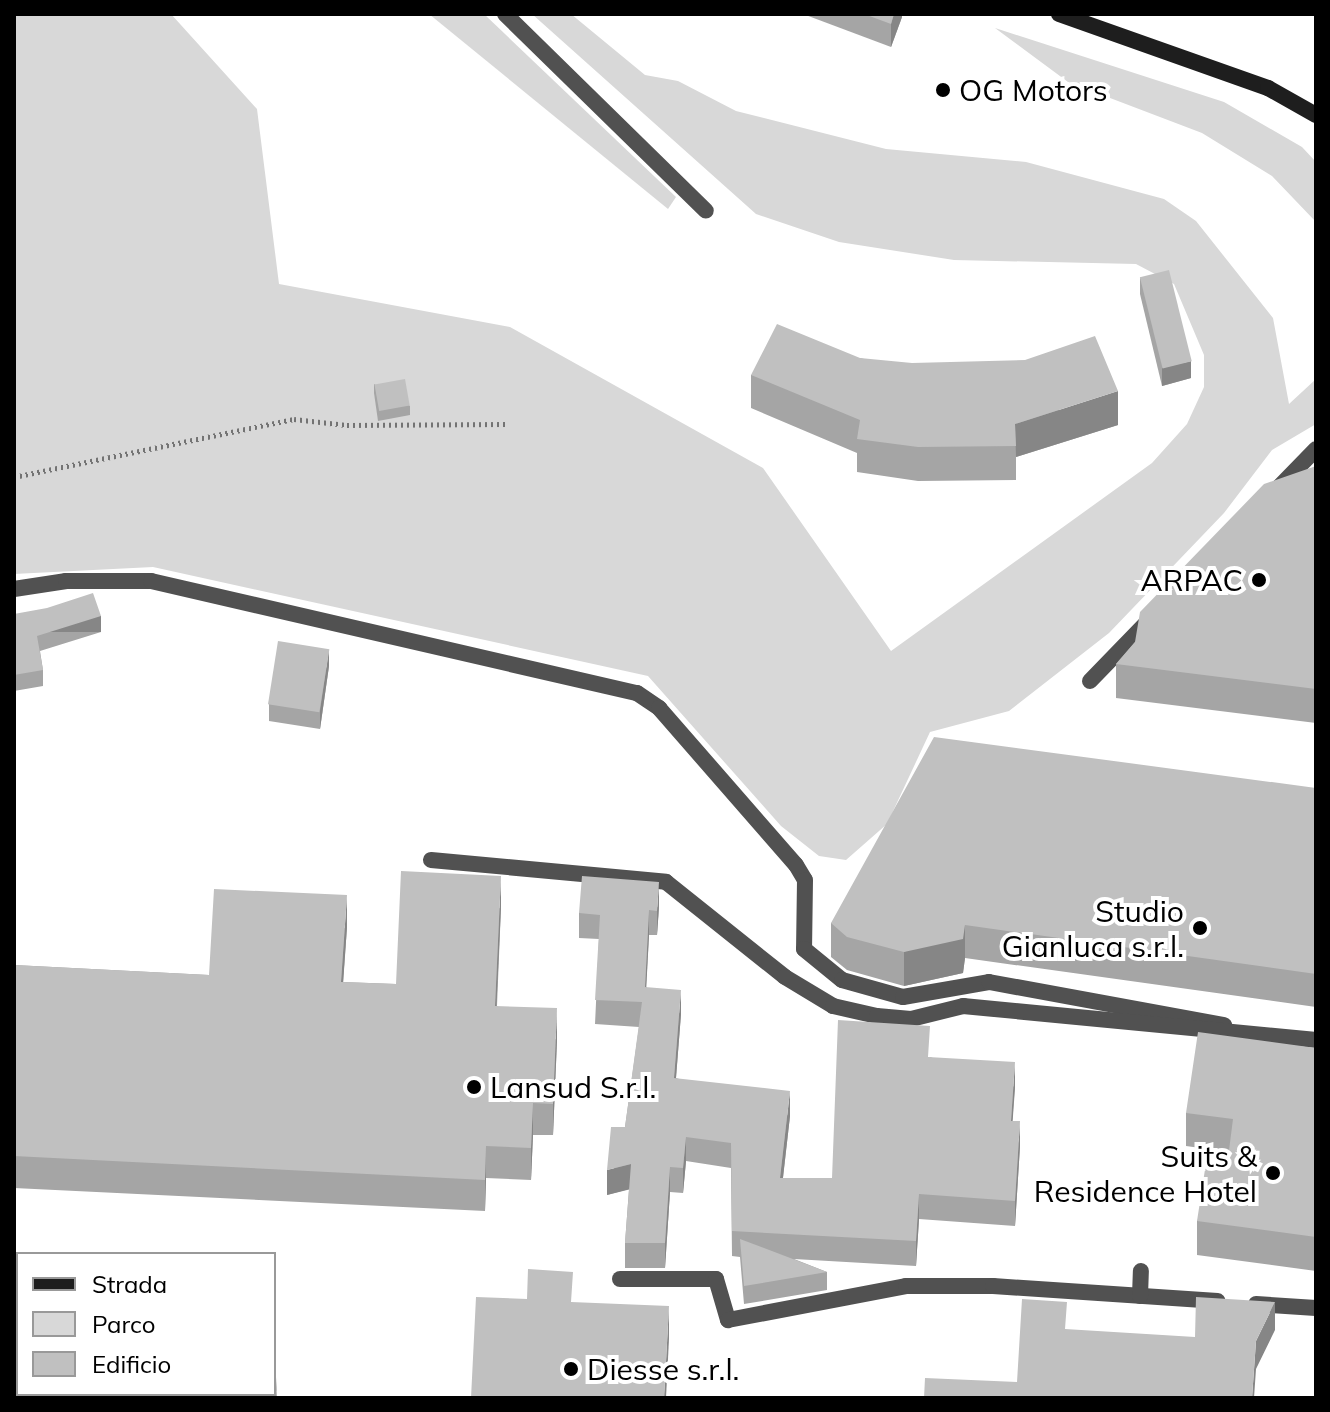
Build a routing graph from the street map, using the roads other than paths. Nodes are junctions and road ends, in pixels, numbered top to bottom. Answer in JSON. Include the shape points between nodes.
{"nodes":[{"id":1,"x":505,"y":14,"type":"edge"},
{"id":2,"x":1059,"y":14,"type":"edge"},
{"id":3,"x":1316,"y":115,"type":"edge"},
{"id":4,"x":706,"y":211,"type":"dead end"},
{"id":5,"x":1316,"y":449,"type":"edge"},
{"id":6,"x":1262,"y":505,"type":"edge"},
{"id":7,"x":14,"y":589,"type":"edge"},
{"id":8,"x":1165,"y":604,"type":"edge"},
{"id":9,"x":1090,"y":681,"type":"dead end"},
{"id":10,"x":431,"y":860,"type":"dead end"},
{"id":11,"x":1294,"y":1039,"type":"junction"},
{"id":12,"x":1316,"y":1040,"type":"edge"},
{"id":13,"x":1141,"y":1271,"type":"dead end"},
{"id":14,"x":620,"y":1279,"type":"dead end"},
{"id":15,"x":1140,"y":1296,"type":"junction"},
{"id":16,"x":1316,"y":1308,"type":"edge"}],
"edges":[{"from":1,"to":4,"type":"street"},
{"from":2,"to":3,"type":"street","via":[[1268,88]]},
{"from":5,"to":6,"type":"street"},
{"from":7,"to":11,"type":"street","via":[[66,581],[151,581],[637,693],[659,708],[796,865],[805,880],[804,949],[842,980],[903,997],[989,982]]},
{"from":8,"to":9,"type":"street"},
{"from":10,"to":11,"type":"street","via":[[666,882],[785,977],[833,1006],[877,1016],[911,1019],[963,1006]]},
{"from":11,"to":12,"type":"street"},
{"from":13,"to":15,"type":"street"},
{"from":14,"to":15,"type":"street","via":[[716,1279],[728,1320],[906,1286]]},
{"from":15,"to":16,"type":"street"}]}
